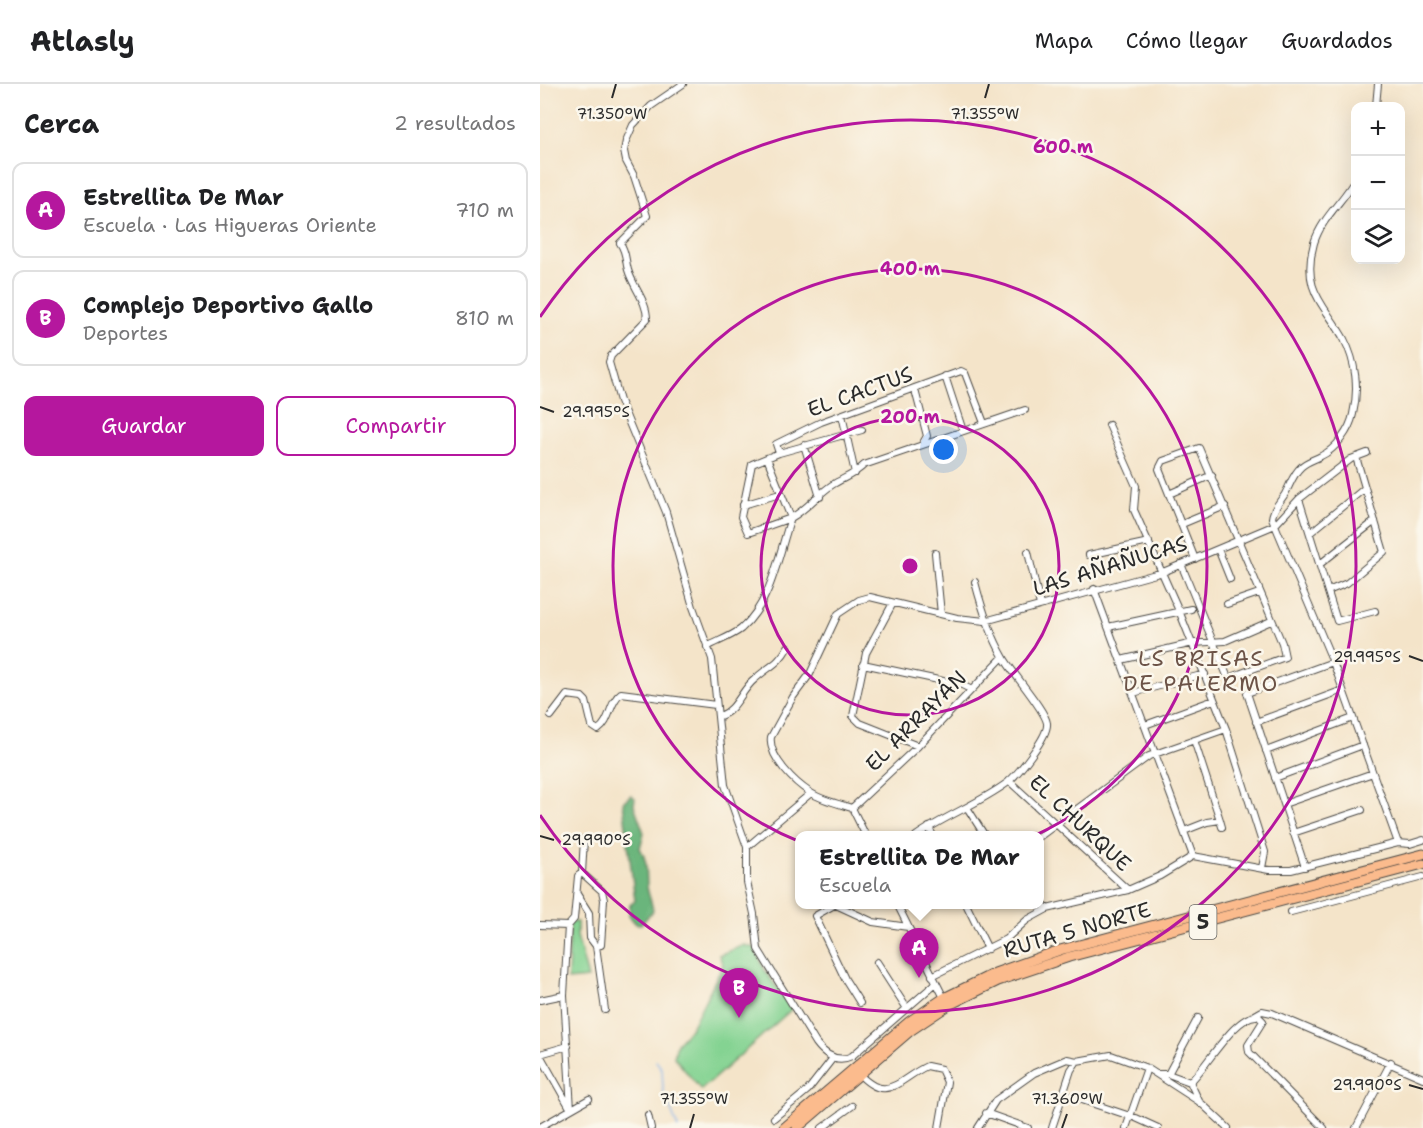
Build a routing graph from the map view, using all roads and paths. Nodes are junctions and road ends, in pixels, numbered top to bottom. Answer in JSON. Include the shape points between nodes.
{"nodes":[{"id":1,"x":682,"y":84,"type":"edge"},
{"id":2,"x":1378,"y":84,"type":"edge"},
{"id":3,"x":1376,"y":102,"type":"edge"},
{"id":4,"x":1351,"y":185,"type":"edge"},
{"id":5,"x":945,"y":376,"type":"junction"},
{"id":6,"x":915,"y":390,"type":"junction"},
{"id":7,"x":1025,"y":410,"type":"dead end"},
{"id":8,"x":842,"y":415,"type":"junction"},
{"id":9,"x":984,"y":423,"type":"junction"},
{"id":10,"x":1109,"y":425,"type":"dead end"},
{"id":11,"x":862,"y":430,"type":"dead end"},
{"id":12,"x":963,"y":431,"type":"junction"},
{"id":13,"x":846,"y":434,"type":"junction"},
{"id":14,"x":922,"y":443,"type":"junction"},
{"id":15,"x":804,"y":445,"type":"junction"},
{"id":16,"x":778,"y":453,"type":"junction"},
{"id":17,"x":1367,"y":453,"type":"dead end"},
{"id":18,"x":1356,"y":457,"type":"junction"},
{"id":19,"x":767,"y":459,"type":"junction"},
{"id":20,"x":855,"y":474,"type":"junction"},
{"id":21,"x":1212,"y":476,"type":"junction"},
{"id":22,"x":1365,"y":488,"type":"junction"},
{"id":23,"x":780,"y":494,"type":"junction"},
{"id":24,"x":1169,"y":494,"type":"junction"},
{"id":25,"x":820,"y":497,"type":"junction"},
{"id":26,"x":1299,"y":499,"type":"junction"},
{"id":27,"x":743,"y":506,"type":"junction"},
{"id":28,"x":1224,"y":506,"type":"junction"},
{"id":29,"x":791,"y":518,"type":"junction"},
{"id":30,"x":1375,"y":520,"type":"junction"},
{"id":31,"x":1182,"y":524,"type":"junction"},
{"id":32,"x":1275,"y":525,"type":"junction"},
{"id":33,"x":1310,"y":533,"type":"junction"},
{"id":34,"x":1239,"y":540,"type":"junction"},
{"id":35,"x":1149,"y":542,"type":"junction"},
{"id":36,"x":1218,"y":549,"type":"junction"},
{"id":37,"x":1028,"y":552,"type":"dead end"},
{"id":38,"x":935,"y":553,"type":"dead end"},
{"id":39,"x":1089,"y":555,"type":"dead end"},
{"id":40,"x":1195,"y":559,"type":"junction"},
{"id":41,"x":1182,"y":564,"type":"junction"},
{"id":42,"x":1320,"y":564,"type":"junction"},
{"id":43,"x":1163,"y":572,"type":"junction"},
{"id":44,"x":1230,"y":579,"type":"dead end"},
{"id":45,"x":975,"y":582,"type":"dead end"},
{"id":46,"x":1094,"y":589,"type":"junction"},
{"id":47,"x":1328,"y":591,"type":"junction"},
{"id":48,"x":1259,"y":593,"type":"junction"},
{"id":49,"x":893,"y":603,"type":"junction"},
{"id":50,"x":1227,"y":604,"type":"dead end"},
{"id":51,"x":1040,"y":605,"type":"junction"},
{"id":52,"x":1191,"y":609,"type":"dead end"},
{"id":53,"x":1375,"y":611,"type":"dead end"},
{"id":54,"x":1180,"y":613,"type":"junction"},
{"id":55,"x":941,"y":614,"type":"junction"},
{"id":56,"x":985,"y":621,"type":"junction"},
{"id":57,"x":1271,"y":621,"type":"junction"},
{"id":58,"x":1108,"y":627,"type":"junction"},
{"id":59,"x":1213,"y":640,"type":"junction"},
{"id":60,"x":1193,"y":643,"type":"junction"},
{"id":61,"x":708,"y":647,"type":"junction"},
{"id":62,"x":788,"y":647,"type":"dead end"},
{"id":63,"x":1004,"y":657,"type":"junction"},
{"id":64,"x":1120,"y":660,"type":"junction"},
{"id":65,"x":1333,"y":662,"type":"junction"},
{"id":66,"x":863,"y":664,"type":"junction"},
{"id":67,"x":1204,"y":674,"type":"junction"},
{"id":68,"x":970,"y":689,"type":"junction"},
{"id":69,"x":1343,"y":690,"type":"junction"},
{"id":70,"x":1133,"y":693,"type":"junction"},
{"id":71,"x":1214,"y":700,"type":"junction"},
{"id":72,"x":716,"y":705,"type":"junction"},
{"id":73,"x":551,"y":716,"type":"dead end"},
{"id":74,"x":720,"y":716,"type":"junction"},
{"id":75,"x":1353,"y":718,"type":"junction"},
{"id":76,"x":1256,"y":722,"type":"junction"},
{"id":77,"x":1145,"y":725,"type":"junction"},
{"id":78,"x":1226,"y":729,"type":"junction"},
{"id":79,"x":1194,"y":740,"type":"junction"},
{"id":80,"x":1363,"y":745,"type":"junction"},
{"id":81,"x":918,"y":746,"type":"junction"},
{"id":82,"x":1266,"y":751,"type":"junction"},
{"id":83,"x":1156,"y":753,"type":"junction"},
{"id":84,"x":1372,"y":773,"type":"junction"},
{"id":85,"x":1275,"y":778,"type":"junction"},
{"id":86,"x":1010,"y":781,"type":"junction"},
{"id":87,"x":812,"y":794,"type":"junction"},
{"id":88,"x":1284,"y":804,"type":"junction"},
{"id":89,"x":852,"y":808,"type":"junction"},
{"id":90,"x":968,"y":809,"type":"junction"},
{"id":91,"x":1362,"y":810,"type":"dead end"},
{"id":92,"x":1057,"y":824,"type":"junction"},
{"id":93,"x":929,"y":827,"type":"junction"},
{"id":94,"x":864,"y":831,"type":"edge"},
{"id":95,"x":923,"y":831,"type":"edge"},
{"id":96,"x":931,"y":831,"type":"edge"},
{"id":97,"x":982,"y":831,"type":"edge"},
{"id":98,"x":1184,"y":831,"type":"junction"},
{"id":99,"x":1044,"y":833,"type":"edge"},
{"id":100,"x":1293,"y":833,"type":"junction"},
{"id":101,"x":584,"y":839,"type":"dead end"},
{"id":102,"x":1423,"y":840,"type":"edge"},
{"id":103,"x":1398,"y":843,"type":"junction"},
{"id":104,"x":747,"y":847,"type":"junction"},
{"id":105,"x":1423,"y":854,"type":"edge"},
{"id":106,"x":1193,"y":856,"type":"junction"},
{"id":107,"x":1423,"y":864,"type":"edge"},
{"id":108,"x":1305,"y":867,"type":"junction"},
{"id":109,"x":1262,"y":868,"type":"junction"},
{"id":110,"x":582,"y":873,"type":"junction"},
{"id":111,"x":1423,"y":877,"type":"edge"},
{"id":112,"x":1128,"y":890,"type":"junction"},
{"id":113,"x":576,"y":893,"type":"junction"},
{"id":114,"x":1044,"y":905,"type":"edge"},
{"id":115,"x":828,"y":909,"type":"edge"},
{"id":116,"x":844,"y":909,"type":"edge"},
{"id":117,"x":899,"y":909,"type":"edge"},
{"id":118,"x":968,"y":909,"type":"edge"},
{"id":119,"x":1047,"y":909,"type":"junction"},
{"id":120,"x":1291,"y":912,"type":"dead end"},
{"id":121,"x":540,"y":925,"type":"edge"},
{"id":122,"x":567,"y":926,"type":"junction"},
{"id":123,"x":908,"y":927,"type":"junction"},
{"id":124,"x":596,"y":946,"type":"junction"},
{"id":125,"x":988,"y":949,"type":"junction"},
{"id":126,"x":877,"y":962,"type":"dead end"},
{"id":127,"x":932,"y":976,"type":"junction"},
{"id":128,"x":936,"y":983,"type":"junction"},
{"id":129,"x":564,"y":995,"type":"junction"},
{"id":130,"x":540,"y":1000,"type":"edge"},
{"id":131,"x":947,"y":1002,"type":"junction"},
{"id":132,"x":860,"y":1003,"type":"dead end"},
{"id":133,"x":906,"y":1007,"type":"junction"},
{"id":134,"x":605,"y":1010,"type":"dead end"},
{"id":135,"x":1255,"y":1015,"type":"junction"},
{"id":136,"x":1198,"y":1018,"type":"dead end"},
{"id":137,"x":568,"y":1046,"type":"junction"},
{"id":138,"x":540,"y":1054,"type":"edge"},
{"id":139,"x":833,"y":1058,"type":"junction"},
{"id":140,"x":1077,"y":1061,"type":"junction"},
{"id":141,"x":1391,"y":1062,"type":"junction"},
{"id":142,"x":1147,"y":1068,"type":"junction"},
{"id":143,"x":856,"y":1070,"type":"junction"},
{"id":144,"x":1157,"y":1074,"type":"junction"},
{"id":145,"x":1168,"y":1074,"type":"junction"},
{"id":146,"x":1423,"y":1078,"type":"edge"},
{"id":147,"x":1190,"y":1082,"type":"junction"},
{"id":148,"x":1064,"y":1094,"type":"junction"},
{"id":149,"x":589,"y":1099,"type":"dead end"},
{"id":150,"x":1201,"y":1103,"type":"junction"},
{"id":151,"x":852,"y":1106,"type":"dead end"},
{"id":152,"x":571,"y":1109,"type":"junction"},
{"id":153,"x":986,"y":1113,"type":"junction"},
{"id":154,"x":648,"y":1115,"type":"dead end"},
{"id":155,"x":1130,"y":1116,"type":"junction"},
{"id":156,"x":774,"y":1118,"type":"dead end"},
{"id":157,"x":540,"y":1127,"type":"edge"},
{"id":158,"x":651,"y":1128,"type":"edge"},
{"id":159,"x":784,"y":1128,"type":"edge"},
{"id":160,"x":797,"y":1128,"type":"edge"},
{"id":161,"x":822,"y":1128,"type":"edge"},
{"id":162,"x":939,"y":1128,"type":"edge"},
{"id":163,"x":978,"y":1128,"type":"edge"},
{"id":164,"x":1029,"y":1128,"type":"edge"},
{"id":165,"x":1052,"y":1128,"type":"edge"},
{"id":166,"x":1125,"y":1128,"type":"edge"},
{"id":167,"x":1158,"y":1128,"type":"edge"},
{"id":168,"x":1228,"y":1128,"type":"edge"},
{"id":169,"x":1324,"y":1128,"type":"edge"},
{"id":170,"x":1356,"y":1128,"type":"edge"}],
"edges":[{"from":1,"to":61,"type":"street","via":[[651,106],[633,125],[626,141],[626,161],[647,216],[620,243],[647,310],[647,319],[609,362],[620,401],[669,522]]},
{"from":2,"to":3,"type":"street"},
{"from":4,"to":32,"type":"street","via":[[1319,231],[1311,267],[1320,305],[1342,336],[1353,362],[1354,413],[1333,448],[1297,471],[1273,512]]},
{"from":5,"to":6,"type":"street","name":"EL CACTUS"},
{"from":5,"to":9,"type":"street","name":"EL CACTUS","via":[[965,373]]},
{"from":5,"to":12,"type":"street"},
{"from":6,"to":8,"type":"street","name":"EL CACTUS"},
{"from":6,"to":14,"type":"street","via":[[927,436]]},
{"from":7,"to":9,"type":"street"},
{"from":8,"to":13,"type":"street"},
{"from":8,"to":16,"type":"street","name":"EL CACTUS","via":[[776,444]]},
{"from":9,"to":12,"type":"street"},
{"from":10,"to":35,"type":"street","via":[[1136,486],[1134,510]]},
{"from":11,"to":13,"type":"street"},
{"from":12,"to":14,"type":"street"},
{"from":13,"to":15,"type":"street"},
{"from":13,"to":20,"type":"street"},
{"from":14,"to":20,"type":"street","via":[[864,465]]},
{"from":15,"to":16,"type":"street"},
{"from":15,"to":25,"type":"street"},
{"from":16,"to":19,"type":"street","name":"EL CACTUS"},
{"from":17,"to":18,"type":"street","name":"LAS AÑAÑUCAS"},
{"from":18,"to":22,"type":"street"},
{"from":18,"to":26,"type":"street","name":"LAS AÑAÑUCAS"},
{"from":19,"to":23,"type":"street"},
{"from":19,"to":27,"type":"street","name":"EL CACTUS","via":[[752,464]]},
{"from":20,"to":25,"type":"street","via":[[831,486]]},
{"from":21,"to":24,"type":"street"},
{"from":21,"to":24,"type":"street","via":[[1199,448],[1165,460],[1159,469]]},
{"from":21,"to":28,"type":"street"},
{"from":22,"to":30,"type":"street"},
{"from":22,"to":33,"type":"street"},
{"from":23,"to":27,"type":"street"},
{"from":23,"to":29,"type":"street"},
{"from":24,"to":31,"type":"street"},
{"from":25,"to":29,"type":"street"},
{"from":26,"to":32,"type":"street","name":"LAS AÑAÑUCAS"},
{"from":26,"to":33,"type":"street"},
{"from":27,"to":29,"type":"street","via":[[741,517],[748,533]]},
{"from":28,"to":31,"type":"street"},
{"from":28,"to":34,"type":"street"},
{"from":29,"to":61,"type":"street","via":[[766,595],[741,629]]},
{"from":30,"to":42,"type":"street"},
{"from":30,"to":47,"type":"street","via":[[1384,552],[1347,583]]},
{"from":31,"to":40,"type":"street"},
{"from":32,"to":34,"type":"street","name":"LAS AÑAÑUCAS"},
{"from":32,"to":65,"type":"street"},
{"from":33,"to":42,"type":"street"},
{"from":34,"to":36,"type":"street","name":"LAS AÑAÑUCAS"},
{"from":34,"to":48,"type":"street"},
{"from":35,"to":39,"type":"street"},
{"from":35,"to":43,"type":"street"},
{"from":36,"to":40,"type":"street","name":"LAS AÑAÑUCAS"},
{"from":36,"to":44,"type":"street"},
{"from":37,"to":51,"type":"street"},
{"from":38,"to":55,"type":"street"},
{"from":40,"to":41,"type":"street","name":"LAS AÑAÑUCAS"},
{"from":41,"to":43,"type":"street","name":"LAS AÑAÑUCAS"},
{"from":41,"to":59,"type":"street"},
{"from":42,"to":47,"type":"street"},
{"from":43,"to":46,"type":"street","name":"LAS AÑAÑUCAS"},
{"from":43,"to":54,"type":"street"},
{"from":45,"to":56,"type":"street"},
{"from":46,"to":51,"type":"street","name":"LAS AÑAÑUCAS"},
{"from":46,"to":58,"type":"street"},
{"from":47,"to":53,"type":"street","via":[[1337,621]]},
{"from":48,"to":50,"type":"street"},
{"from":48,"to":57,"type":"street"},
{"from":49,"to":55,"type":"street"},
{"from":49,"to":66,"type":"street"},
{"from":49,"to":87,"type":"street","via":[[864,598],[838,614],[810,674],[771,737],[775,756]]},
{"from":51,"to":56,"type":"street","name":"LAS AÑAÑUCAS"},
{"from":52,"to":54,"type":"street"},
{"from":54,"to":58,"type":"street"},
{"from":54,"to":60,"type":"street"},
{"from":55,"to":56,"type":"street"},
{"from":56,"to":63,"type":"street"},
{"from":57,"to":59,"type":"street","via":[[1225,640]]},
{"from":57,"to":59,"type":"street","via":[[1286,657],[1228,678]]},
{"from":58,"to":64,"type":"street"},
{"from":59,"to":60,"type":"street"},
{"from":60,"to":64,"type":"street"},
{"from":60,"to":67,"type":"street"},
{"from":61,"to":72,"type":"street"},
{"from":62,"to":74,"type":"street","via":[[774,666],[754,679],[728,713]]},
{"from":63,"to":68,"type":"street","name":"EL ARRAYÁN"},
{"from":63,"to":86,"type":"street","via":[[1048,726],[1044,738]]},
{"from":64,"to":70,"type":"street"},
{"from":65,"to":69,"type":"street"},
{"from":65,"to":76,"type":"street","via":[[1247,693]]},
{"from":66,"to":68,"type":"street"},
{"from":66,"to":81,"type":"street","via":[[854,718]]},
{"from":67,"to":70,"type":"street"},
{"from":67,"to":71,"type":"street"},
{"from":68,"to":81,"type":"street","name":"EL ARRAYÁN"},
{"from":69,"to":75,"type":"street"},
{"from":69,"to":76,"type":"street"},
{"from":70,"to":77,"type":"street"},
{"from":71,"to":77,"type":"street"},
{"from":71,"to":78,"type":"street"},
{"from":72,"to":73,"type":"street","via":[[621,693],[598,730],[592,726],[586,701],[572,694]]},
{"from":72,"to":74,"type":"street"},
{"from":74,"to":104,"type":"street","via":[[726,786]]},
{"from":75,"to":80,"type":"street"},
{"from":75,"to":82,"type":"street"},
{"from":76,"to":82,"type":"street"},
{"from":77,"to":83,"type":"street"},
{"from":78,"to":79,"type":"street"},
{"from":78,"to":109,"type":"street","via":[[1265,852]]},
{"from":79,"to":83,"type":"street"},
{"from":79,"to":98,"type":"street","via":[[1221,824]]},
{"from":80,"to":84,"type":"street"},
{"from":80,"to":85,"type":"street"},
{"from":81,"to":89,"type":"street","name":"EL ARRAYÁN"},
{"from":82,"to":85,"type":"street"},
{"from":83,"to":92,"type":"street"},
{"from":83,"to":98,"type":"street"},
{"from":84,"to":88,"type":"street"},
{"from":84,"to":103,"type":"street"},
{"from":85,"to":88,"type":"street"},
{"from":86,"to":90,"type":"street"},
{"from":86,"to":92,"type":"street","name":"EL CHURQUE"},
{"from":87,"to":89,"type":"street"},
{"from":87,"to":104,"type":"street"},
{"from":88,"to":100,"type":"street"},
{"from":89,"to":94,"type":"street"},
{"from":90,"to":93,"type":"street"},
{"from":90,"to":97,"type":"street"},
{"from":91,"to":100,"type":"street"},
{"from":92,"to":99,"type":"street"},
{"from":92,"to":112,"type":"street","name":"EL CHURQUE"},
{"from":93,"to":95,"type":"street"},
{"from":93,"to":96,"type":"street"},
{"from":98,"to":106,"type":"street"},
{"from":100,"to":108,"type":"street"},
{"from":101,"to":110,"type":"street"},
{"from":102,"to":103,"type":"street"},
{"from":103,"to":108,"type":"street"},
{"from":104,"to":139,"type":"street","via":[[747,882],[758,949],[816,1043]]},
{"from":105,"to":131,"type":"highway","name":"RUTA 5 NORTE","number":"5","via":[[1049,953],[995,973]]},
{"from":106,"to":109,"type":"street"},
{"from":106,"to":112,"type":"street"},
{"from":107,"to":131,"type":"highway","name":"RUTA 5 NORTE","number":"5","via":[[1051,962]]},
{"from":108,"to":109,"type":"street","via":[[1284,871]]},
{"from":110,"to":113,"type":"street"},
{"from":110,"to":124,"type":"street","via":[[602,891],[604,900],[601,945]]},
{"from":111,"to":120,"type":"street"},
{"from":112,"to":119,"type":"street"},
{"from":113,"to":122,"type":"street","via":[[574,919]]},
{"from":113,"to":124,"type":"street","via":[[589,913],[590,938]]},
{"from":114,"to":119,"type":"street"},
{"from":115,"to":132,"type":"street","via":[[815,916],[844,979]]},
{"from":116,"to":123,"type":"street","via":[[873,922]]},
{"from":117,"to":123,"type":"street"},
{"from":118,"to":125,"type":"street"},
{"from":119,"to":125,"type":"street"},
{"from":121,"to":122,"type":"street"},
{"from":122,"to":129,"type":"street"},
{"from":123,"to":127,"type":"street"},
{"from":124,"to":134,"type":"street"},
{"from":125,"to":127,"type":"street"},
{"from":126,"to":133,"type":"street"},
{"from":127,"to":128,"type":"street"},
{"from":128,"to":131,"type":"street"},
{"from":128,"to":133,"type":"street"},
{"from":129,"to":130,"type":"street"},
{"from":129,"to":137,"type":"street"},
{"from":131,"to":143,"type":"highway","name":"RUTA 5 NORTE","number":"5"},
{"from":133,"to":139,"type":"street","via":[[852,1056]]},
{"from":135,"to":141,"type":"street","via":[[1266,1011]]},
{"from":135,"to":147,"type":"street","via":[[1235,1027]]},
{"from":135,"to":169,"type":"street","via":[[1263,1021],[1248,1045],[1249,1052]]},
{"from":136,"to":145,"type":"street"},
{"from":137,"to":138,"type":"street"},
{"from":137,"to":152,"type":"street"},
{"from":138,"to":152,"type":"street"},
{"from":139,"to":156,"type":"street","via":[[808,1090]]},
{"from":140,"to":142,"type":"street","via":[[1111,1055]]},
{"from":140,"to":148,"type":"street"},
{"from":140,"to":153,"type":"street","via":[[1067,1059],[1034,1073],[996,1100]]},
{"from":141,"to":146,"type":"street"},
{"from":141,"to":170,"type":"street"},
{"from":142,"to":144,"type":"street"},
{"from":142,"to":155,"type":"street"},
{"from":143,"to":159,"type":"highway","name":"RUTA 5 NORTE","number":"5"},
{"from":143,"to":160,"type":"highway","name":"RUTA 5 NORTE","number":"5"},
{"from":143,"to":162,"type":"street","via":[[874,1086],[889,1088],[924,1067],[938,1067],[947,1082]]},
{"from":144,"to":145,"type":"street"},
{"from":144,"to":150,"type":"street"},
{"from":145,"to":147,"type":"street"},
{"from":147,"to":150,"type":"street"},
{"from":148,"to":155,"type":"street"},
{"from":148,"to":165,"type":"street"},
{"from":149,"to":152,"type":"street"},
{"from":150,"to":168,"type":"street"},
{"from":151,"to":161,"type":"street"},
{"from":152,"to":157,"type":"street"},
{"from":153,"to":163,"type":"street"},
{"from":153,"to":164,"type":"street"},
{"from":154,"to":158,"type":"street"},
{"from":155,"to":166,"type":"street"},
{"from":155,"to":167,"type":"street"}]}
